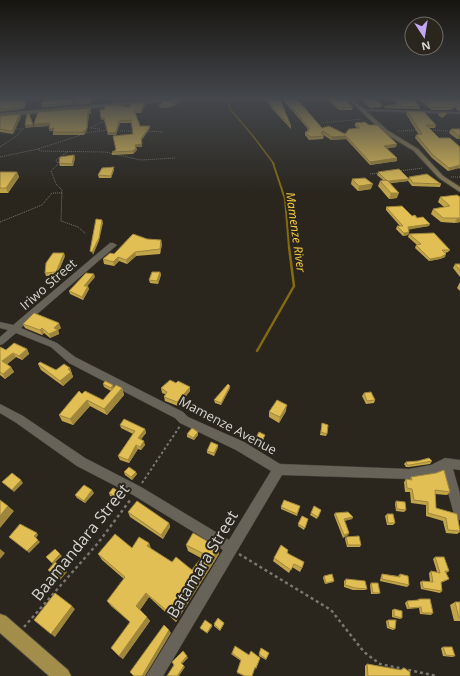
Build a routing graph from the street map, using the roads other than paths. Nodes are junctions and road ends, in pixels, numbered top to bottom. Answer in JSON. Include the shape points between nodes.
{"nodes":[{"id":1,"x":385,"y":131,"type":"edge"},
{"id":2,"x":460,"y":190,"type":"edge"},
{"id":3,"x":113,"y":245,"type":"dead end"},
{"id":4,"x":0,"y":325,"type":"edge"},
{"id":5,"x":15,"y":330,"type":"junction"},
{"id":6,"x":0,"y":342,"type":"edge"},
{"id":7,"x":0,"y":408,"type":"edge"},
{"id":8,"x":445,"y":463,"type":"junction"},
{"id":9,"x":460,"y":465,"type":"edge"},
{"id":10,"x":279,"y":469,"type":"junction"},
{"id":11,"x":460,"y":514,"type":"edge"},
{"id":12,"x":231,"y":548,"type":"junction"},
{"id":13,"x":0,"y":622,"type":"edge"},
{"id":14,"x":62,"y":676,"type":"edge"},
{"id":15,"x":154,"y":676,"type":"edge"}],
"edges":[{"from":1,"to":2,"type":"street","via":[[416,150],[431,167]]},
{"from":3,"to":5,"type":"street","name":"Iriwo Street"},
{"from":4,"to":5,"type":"street","name":"Mamenze Avenue"},
{"from":5,"to":6,"type":"street","name":"Iriwo Street"},
{"from":5,"to":10,"type":"street","name":"Mamenze Avenue","via":[[54,345],[72,360],[179,415],[184,420],[240,446]]},
{"from":7,"to":12,"type":"street","via":[[81,462],[137,491]]},
{"from":8,"to":9,"type":"street"},
{"from":8,"to":10,"type":"street","name":"Mamenze Avenue","via":[[433,470],[410,474]]},
{"from":8,"to":11,"type":"street"},
{"from":10,"to":12,"type":"street","name":"Batamara Street"},
{"from":12,"to":15,"type":"street","name":"Batamara Street"},
{"from":13,"to":14,"type":"main road"}]}
